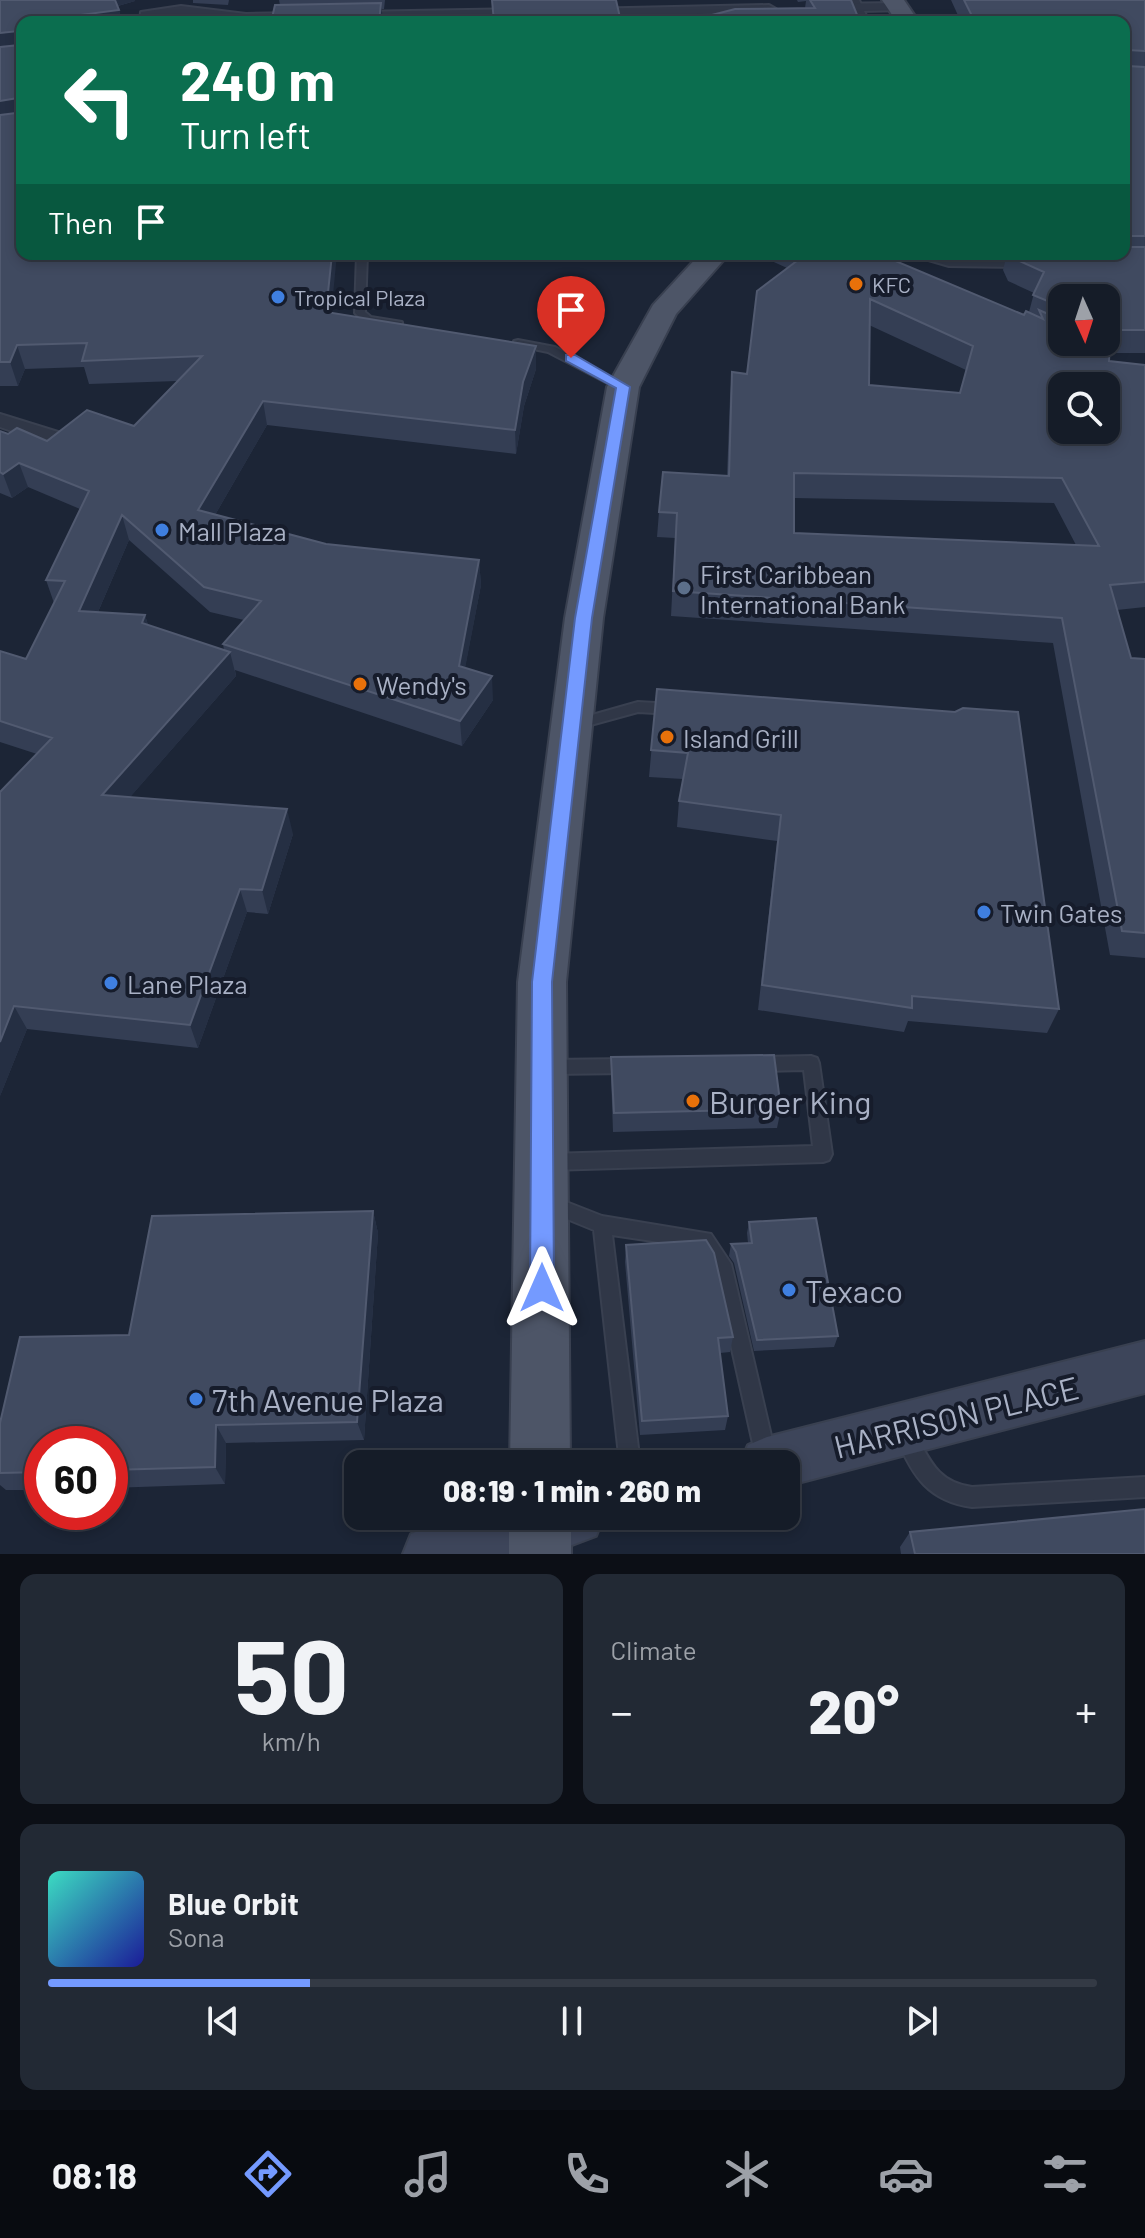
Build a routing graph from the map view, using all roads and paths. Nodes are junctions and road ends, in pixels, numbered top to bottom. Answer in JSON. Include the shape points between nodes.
{"nodes":[{"id":1,"x":860,"y":10,"type":"edge"},
{"id":2,"x":901,"y":10,"type":"edge"},
{"id":3,"x":540,"y":13,"type":"edge"},
{"id":4,"x":571,"y":13,"type":"edge"},
{"id":5,"x":146,"y":16,"type":"edge"},
{"id":6,"x":229,"y":16,"type":"edge"},
{"id":7,"x":413,"y":16,"type":"edge"},
{"id":8,"x":642,"y":16,"type":"edge"},
{"id":9,"x":681,"y":16,"type":"edge"},
{"id":10,"x":362,"y":260,"type":"edge"},
{"id":11,"x":710,"y":260,"type":"edge"},
{"id":12,"x":937,"y":260,"type":"edge"},
{"id":13,"x":1026,"y":264,"type":"edge"},
{"id":14,"x":418,"y":327,"type":"edge"},
{"id":15,"x":506,"y":341,"type":"edge"},
{"id":16,"x":623,"y":387,"type":"junction"},
{"id":17,"x":0,"y":420,"type":"edge"},
{"id":18,"x":50,"y":437,"type":"edge"},
{"id":19,"x":691,"y":711,"type":"edge"},
{"id":20,"x":572,"y":725,"type":"junction"},
{"id":21,"x":733,"y":1064,"type":"edge"},
{"id":22,"x":639,"y":1065,"type":"edge"},
{"id":23,"x":542,"y":1067,"type":"junction"},
{"id":24,"x":543,"y":1181,"type":"junction"},
{"id":25,"x":602,"y":1225,"type":"junction"},
{"id":26,"x":1145,"y":1367,"type":"edge"},
{"id":27,"x":902,"y":1430,"type":"junction"},
{"id":28,"x":540,"y":1450,"type":"edge"},
{"id":29,"x":628,"y":1450,"type":"edge"},
{"id":30,"x":765,"y":1450,"type":"edge"},
{"id":31,"x":800,"y":1456,"type":"edge"},
{"id":32,"x":1145,"y":1487,"type":"edge"},
{"id":33,"x":544,"y":1530,"type":"edge"},
{"id":34,"x":436,"y":1553,"type":"edge"}],
"edges":[{"from":1,"to":2,"type":"street"},
{"from":1,"to":9,"type":"street"},
{"from":3,"to":7,"type":"street"},
{"from":4,"to":8,"type":"street"},
{"from":5,"to":6,"type":"street","via":[[158,10]]},
{"from":10,"to":14,"type":"lane","via":[[360,313]]},
{"from":11,"to":16,"type":"main road","via":[[663,311]]},
{"from":12,"to":13,"type":"lane"},
{"from":15,"to":16,"type":"lane","via":[[551,349]]},
{"from":16,"to":20,"type":"main road","via":[[584,618]]},
{"from":17,"to":18,"type":"street"},
{"from":19,"to":20,"type":"lane","via":[[638,707]]},
{"from":20,"to":23,"type":"main road","via":[[542,982]]},
{"from":21,"to":24,"type":"lane","via":[[811,1063],[823,1154]]},
{"from":22,"to":23,"type":"lane"},
{"from":23,"to":24,"type":"main road"},
{"from":24,"to":25,"type":"lane"},
{"from":24,"to":28,"type":"main road"},
{"from":25,"to":29,"type":"lane"},
{"from":25,"to":30,"type":"lane","via":[[705,1240],[722,1264]]},
{"from":26,"to":27,"type":"main road","name":"HARRISON PLACE"},
{"from":27,"to":31,"type":"main road","name":"HARRISON PLACE"},
{"from":27,"to":32,"type":"lane","via":[[931,1480],[950,1496]]},
{"from":33,"to":34,"type":"main road"}]}
